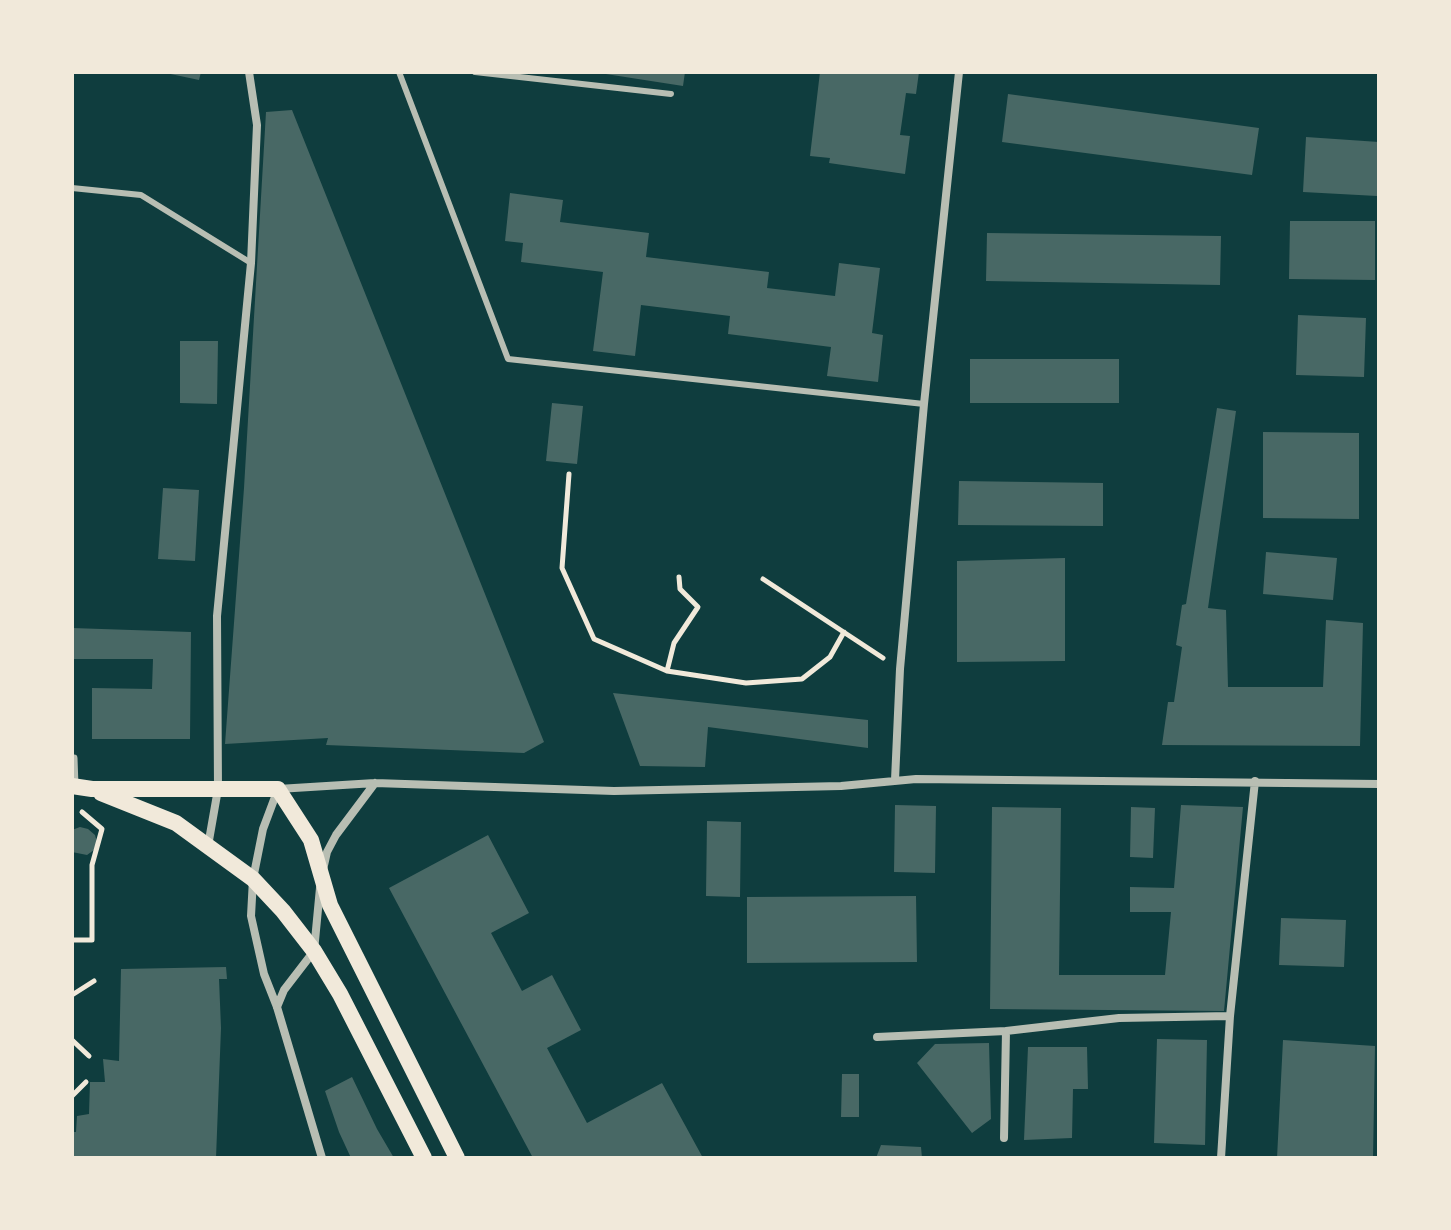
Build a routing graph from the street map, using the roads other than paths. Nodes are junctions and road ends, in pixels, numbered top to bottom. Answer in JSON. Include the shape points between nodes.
{"nodes":[{"id":1,"x":249,"y":72,"type":"edge"},
{"id":2,"x":399,"y":72,"type":"edge"},
{"id":3,"x":475,"y":72,"type":"edge"},
{"id":4,"x":959,"y":72,"type":"edge"},
{"id":5,"x":671,"y":94,"type":"dead end"},
{"id":6,"x":72,"y":188,"type":"edge"},
{"id":7,"x":251,"y":263,"type":"junction"},
{"id":8,"x":924,"y":404,"type":"junction"},
{"id":9,"x":74,"y":758,"type":"edge"},
{"id":10,"x":895,"y":780,"type":"junction"},
{"id":11,"x":1255,"y":781,"type":"junction"},
{"id":12,"x":375,"y":783,"type":"junction"},
{"id":13,"x":1379,"y":784,"type":"edge"},
{"id":14,"x":80,"y":787,"type":"edge"},
{"id":15,"x":218,"y":789,"type":"junction"},
{"id":16,"x":278,"y":789,"type":"junction"},
{"id":17,"x":208,"y":846,"type":"junction"},
{"id":18,"x":321,"y":877,"type":"junction"},
{"id":19,"x":253,"y":879,"type":"junction"},
{"id":20,"x":314,"y":951,"type":"junction"},
{"id":21,"x":277,"y":1007,"type":"junction"},
{"id":22,"x":1230,"y":1016,"type":"junction"},
{"id":23,"x":1006,"y":1031,"type":"junction"},
{"id":24,"x":877,"y":1037,"type":"dead end"},
{"id":25,"x":1004,"y":1138,"type":"dead end"},
{"id":26,"x":322,"y":1158,"type":"edge"},
{"id":27,"x":424,"y":1158,"type":"edge"},
{"id":28,"x":457,"y":1158,"type":"edge"},
{"id":29,"x":1221,"y":1158,"type":"edge"}],
"edges":[{"from":1,"to":7,"type":"street","via":[[257,125]]},
{"from":2,"to":8,"type":"lane","via":[[508,359]]},
{"from":3,"to":5,"type":"lane"},
{"from":4,"to":8,"type":"street"},
{"from":6,"to":7,"type":"lane","via":[[141,195]]},
{"from":7,"to":15,"type":"street","via":[[217,616]]},
{"from":8,"to":10,"type":"street"},
{"from":9,"to":14,"type":"street"},
{"from":10,"to":11,"type":"street"},
{"from":10,"to":12,"type":"street","via":[[614,791]]},
{"from":11,"to":13,"type":"street"},
{"from":11,"to":22,"type":"street"},
{"from":12,"to":16,"type":"street"},
{"from":12,"to":18,"type":"street","via":[[336,835]]},
{"from":14,"to":15,"type":"main road"},
{"from":14,"to":17,"type":"main road","via":[[176,823]]},
{"from":15,"to":16,"type":"main road"},
{"from":15,"to":17,"type":"street"},
{"from":16,"to":18,"type":"main road","via":[[311,840]]},
{"from":16,"to":19,"type":"street"},
{"from":17,"to":19,"type":"main road"},
{"from":18,"to":20,"type":"street"},
{"from":18,"to":28,"type":"main road","via":[[330,905]]},
{"from":19,"to":20,"type":"main road"},
{"from":19,"to":21,"type":"street","via":[[251,916]]},
{"from":20,"to":21,"type":"street"},
{"from":20,"to":27,"type":"main road"},
{"from":21,"to":26,"type":"street"},
{"from":22,"to":23,"type":"street","via":[[1119,1018]]},
{"from":22,"to":29,"type":"street"},
{"from":23,"to":24,"type":"street"},
{"from":23,"to":25,"type":"street"}]}
